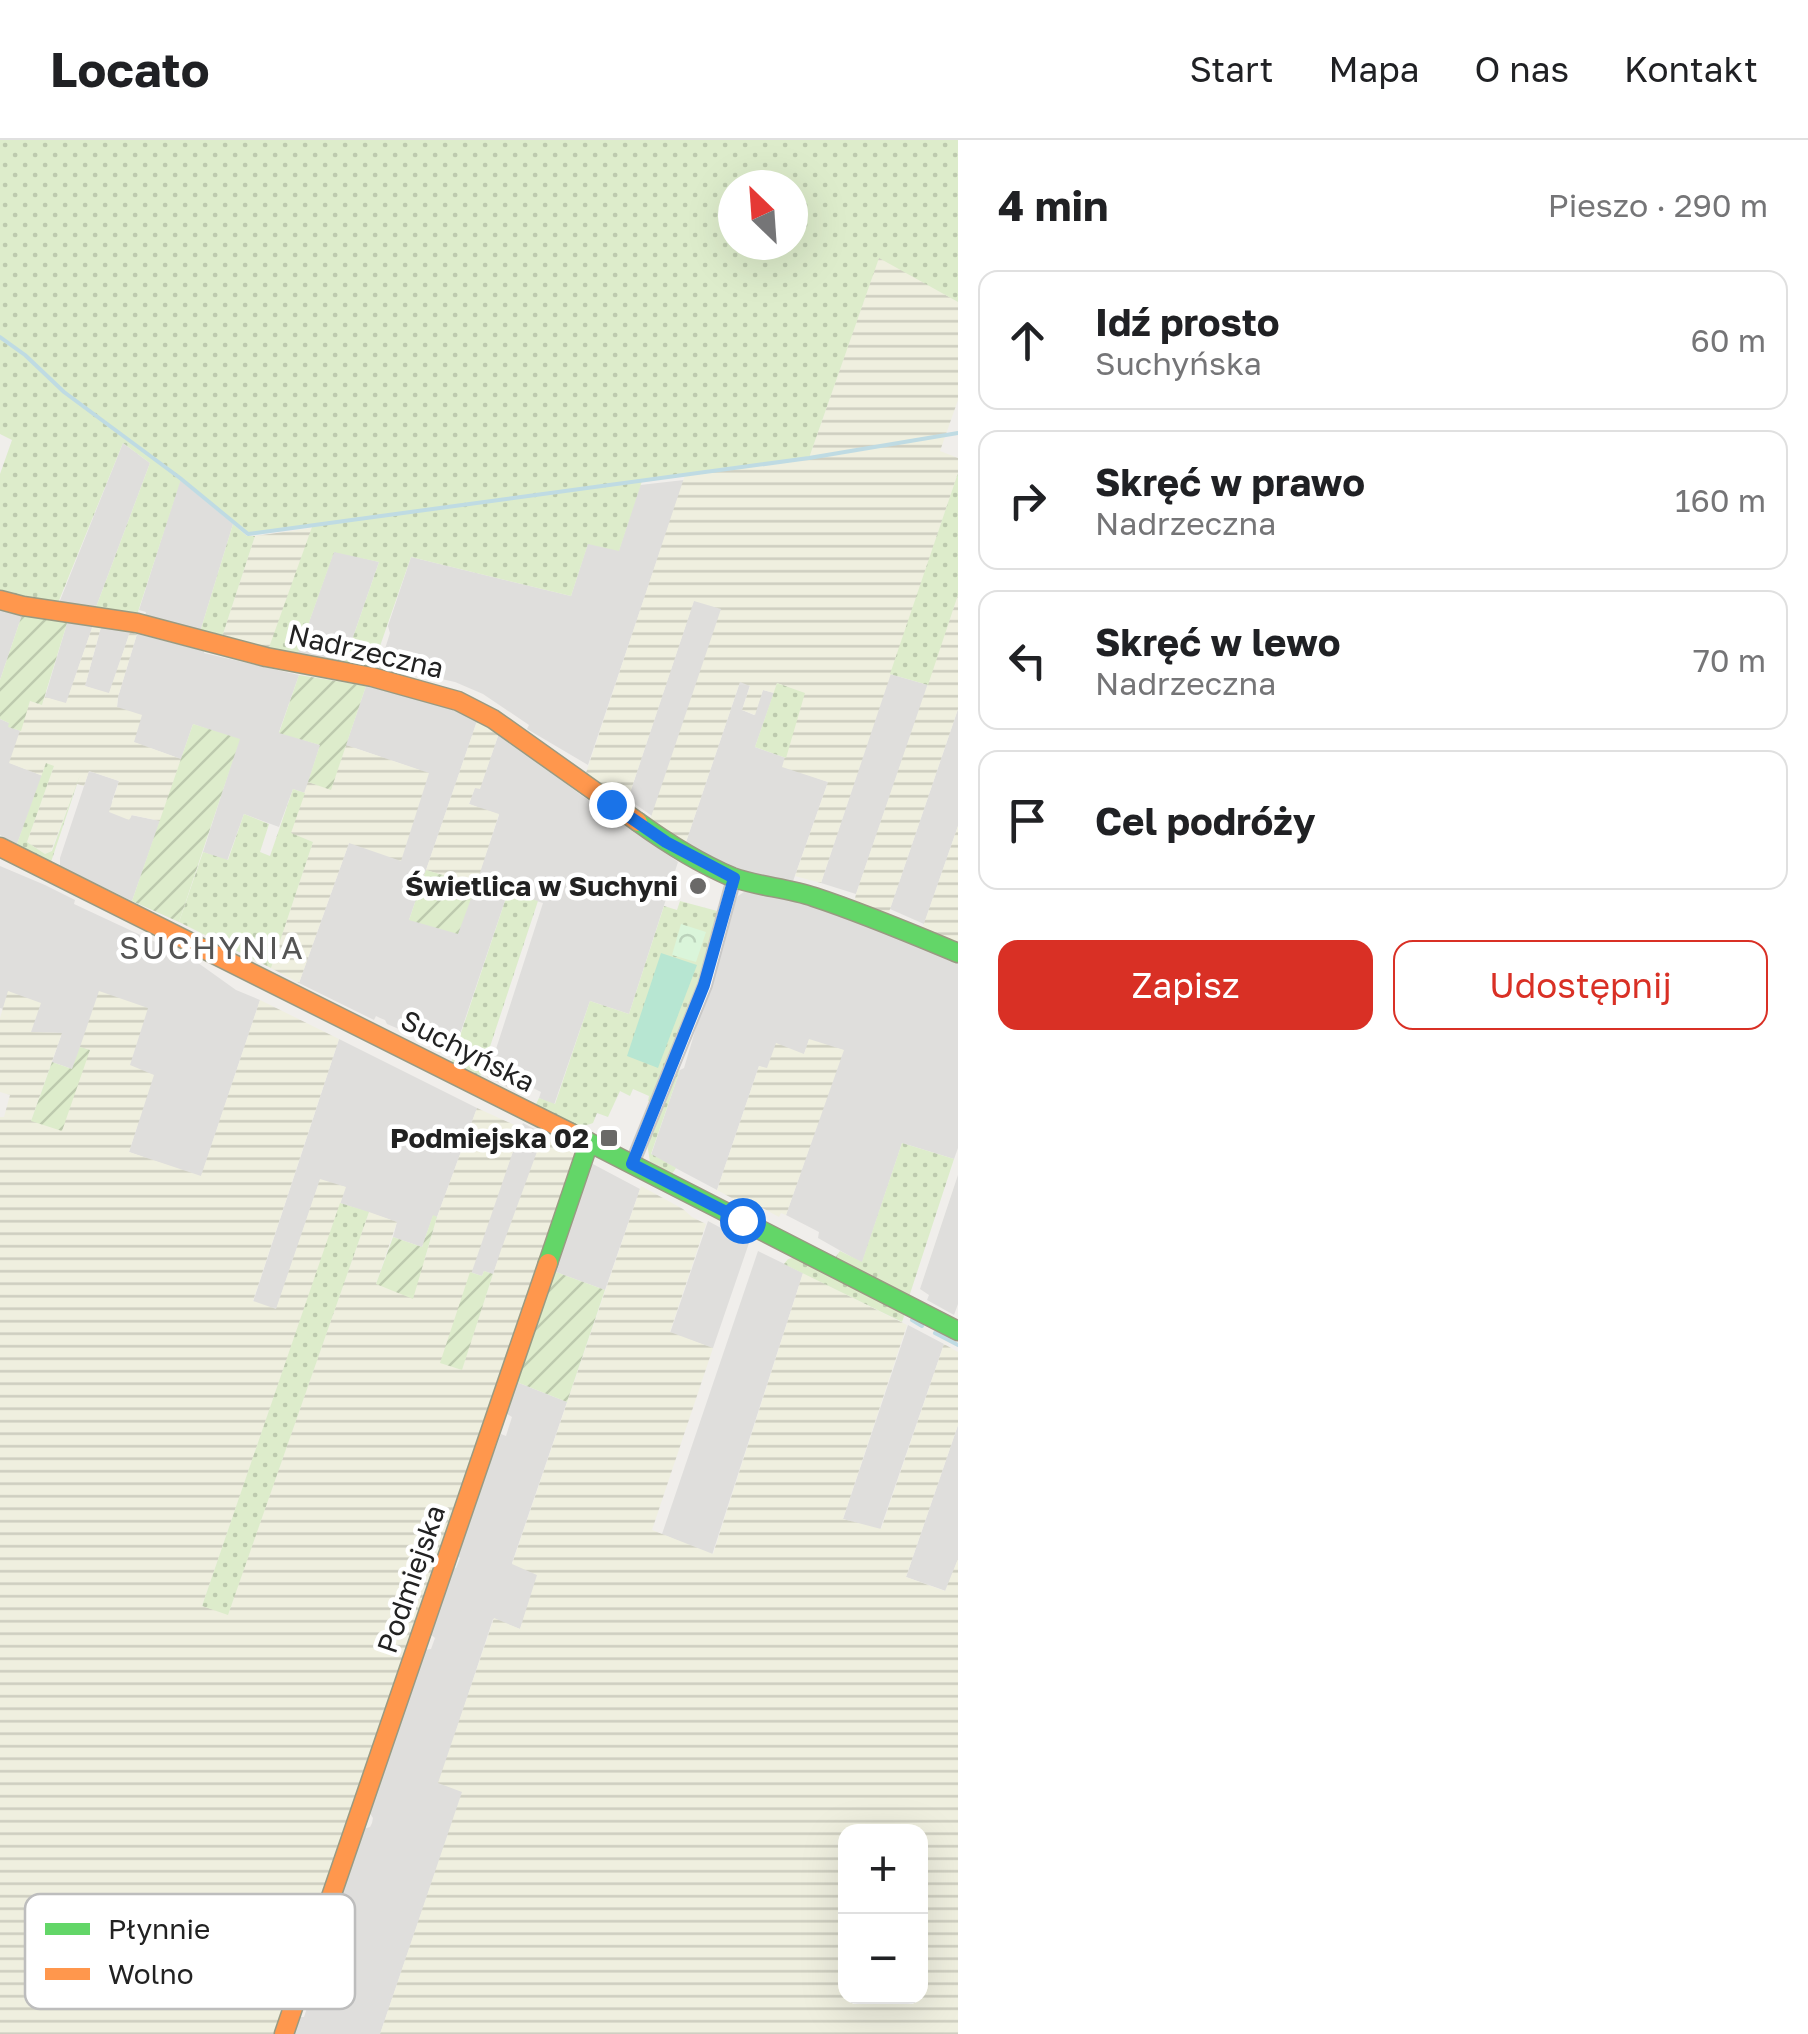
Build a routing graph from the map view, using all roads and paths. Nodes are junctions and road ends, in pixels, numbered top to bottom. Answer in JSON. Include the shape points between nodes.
{"nodes":[{"id":1,"x":0,"y":600,"type":"edge"},
{"id":2,"x":0,"y":847,"type":"edge"},
{"id":3,"x":734,"y":878,"type":"junction"},
{"id":4,"x":958,"y":952,"type":"edge"},
{"id":5,"x":589,"y":1142,"type":"junction"},
{"id":6,"x":632,"y":1164,"type":"junction"},
{"id":7,"x":958,"y":1331,"type":"edge"},
{"id":8,"x":332,"y":1894,"type":"edge"},
{"id":9,"x":293,"y":2009,"type":"edge"},
{"id":10,"x":284,"y":2034,"type":"edge"}],
"edges":[{"from":1,"to":3,"type":"street","name":"Nadrzeczna","via":[[137,623],[458,701],[666,842]]},
{"from":2,"to":5,"type":"street","name":"Suchyńska"},
{"from":3,"to":4,"type":"street","name":"Nadrzeczna","via":[[815,896]]},
{"from":3,"to":6,"type":"street","via":[[704,985]]},
{"from":5,"to":6,"type":"street","name":"Suchyńska"},
{"from":5,"to":8,"type":"street","name":"Podmiejska"},
{"from":6,"to":7,"type":"street","name":"Suchyńska"},
{"from":9,"to":10,"type":"street","name":"Podmiejska"}]}
